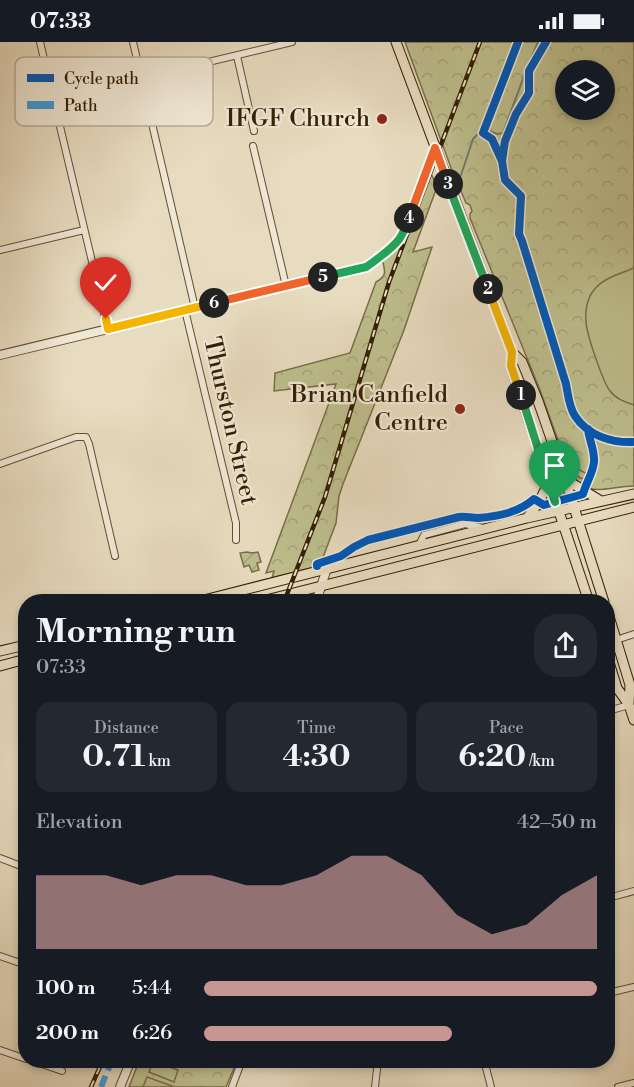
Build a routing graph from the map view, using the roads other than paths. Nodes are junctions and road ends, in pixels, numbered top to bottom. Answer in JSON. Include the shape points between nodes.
{"nodes":[{"id":1,"x":40,"y":42,"type":"edge"},
{"id":2,"x":133,"y":42,"type":"edge"},
{"id":3,"x":292,"y":42,"type":"edge"},
{"id":4,"x":396,"y":42,"type":"edge"},
{"id":5,"x":237,"y":56,"type":"junction"},
{"id":6,"x":44,"y":57,"type":"edge"},
{"id":7,"x":136,"y":57,"type":"edge"},
{"id":8,"x":213,"y":62,"type":"edge"},
{"id":9,"x":60,"y":126,"type":"edge"},
{"id":10,"x":152,"y":126,"type":"edge"},
{"id":11,"x":255,"y":131,"type":"dead end"},
{"id":12,"x":253,"y":146,"type":"dead end"},
{"id":13,"x":435,"y":148,"type":"junction"},
{"id":14,"x":84,"y":230,"type":"junction"},
{"id":15,"x":0,"y":250,"type":"edge"},
{"id":16,"x":286,"y":286,"type":"junction"},
{"id":17,"x":195,"y":308,"type":"junction"},
{"id":18,"x":185,"y":310,"type":"junction"},
{"id":19,"x":108,"y":329,"type":"junction"},
{"id":20,"x":512,"y":352,"type":"junction"},
{"id":21,"x":0,"y":355,"type":"edge"},
{"id":22,"x":0,"y":464,"type":"edge"},
{"id":23,"x":565,"y":479,"type":"junction"},
{"id":24,"x":549,"y":482,"type":"junction"},
{"id":25,"x":634,"y":494,"type":"edge"},
{"id":26,"x":600,"y":501,"type":"junction"},
{"id":27,"x":574,"y":507,"type":"junction"},
{"id":28,"x":634,"y":507,"type":"edge"},
{"id":29,"x":558,"y":511,"type":"junction"},
{"id":30,"x":527,"y":518,"type":"junction"},
{"id":31,"x":578,"y":521,"type":"junction"},
{"id":32,"x":563,"y":525,"type":"junction"},
{"id":33,"x":236,"y":540,"type":"dead end"},
{"id":34,"x":115,"y":556,"type":"dead end"},
{"id":35,"x":327,"y":568,"type":"junction"},
{"id":36,"x":321,"y":586,"type":"junction"},
{"id":37,"x":227,"y":594,"type":"edge"},
{"id":38,"x":290,"y":594,"type":"edge"},
{"id":39,"x":318,"y":594,"type":"edge"},
{"id":40,"x":585,"y":594,"type":"edge"},
{"id":41,"x":601,"y":594,"type":"edge"},
{"id":42,"x":634,"y":634,"type":"edge"},
{"id":43,"x":615,"y":637,"type":"edge"},
{"id":44,"x":616,"y":640,"type":"junction"},
{"id":45,"x":18,"y":647,"type":"edge"},
{"id":46,"x":0,"y":651,"type":"edge"},
{"id":47,"x":18,"y":662,"type":"edge"},
{"id":48,"x":2,"y":665,"type":"edge"},
{"id":49,"x":615,"y":682,"type":"edge"},
{"id":50,"x":629,"y":705,"type":"junction"},
{"id":51,"x":615,"y":709,"type":"edge"},
{"id":52,"x":634,"y":720,"type":"edge"},
{"id":53,"x":0,"y":858,"type":"edge"},
{"id":54,"x":18,"y":865,"type":"edge"},
{"id":55,"x":634,"y":891,"type":"edge"},
{"id":56,"x":615,"y":896,"type":"edge"},
{"id":57,"x":0,"y":956,"type":"edge"},
{"id":58,"x":18,"y":962,"type":"edge"},
{"id":59,"x":634,"y":987,"type":"edge"},
{"id":60,"x":615,"y":991,"type":"edge"},
{"id":61,"x":0,"y":1050,"type":"edge"},
{"id":62,"x":18,"y":1056,"type":"edge"},
{"id":63,"x":54,"y":1068,"type":"edge"},
{"id":64,"x":128,"y":1068,"type":"edge"},
{"id":65,"x":239,"y":1068,"type":"edge"},
{"id":66,"x":377,"y":1068,"type":"edge"},
{"id":67,"x":486,"y":1068,"type":"edge"},
{"id":68,"x":62,"y":1071,"type":"dead end"},
{"id":69,"x":634,"y":1083,"type":"edge"},
{"id":70,"x":120,"y":1087,"type":"edge"},
{"id":71,"x":232,"y":1087,"type":"edge"},
{"id":72,"x":375,"y":1087,"type":"edge"},
{"id":73,"x":491,"y":1087,"type":"edge"},
{"id":74,"x":618,"y":1087,"type":"edge"}],
"edges":[{"from":1,"to":6,"type":"street"},
{"from":2,"to":7,"type":"street","name":"Thurston Street"},
{"from":3,"to":5,"type":"street"},
{"from":4,"to":13,"type":"main road"},
{"from":5,"to":8,"type":"street"},
{"from":5,"to":11,"type":"street"},
{"from":9,"to":14,"type":"street"},
{"from":10,"to":17,"type":"street","name":"Thurston Street"},
{"from":12,"to":16,"type":"street"},
{"from":13,"to":16,"type":"street","via":[[405,228],[394,246],[366,267]]},
{"from":13,"to":20,"type":"main road"},
{"from":14,"to":15,"type":"street"},
{"from":14,"to":19,"type":"street"},
{"from":16,"to":17,"type":"street"},
{"from":17,"to":18,"type":"street"},
{"from":18,"to":19,"type":"street"},
{"from":18,"to":33,"type":"street","name":"Thurston Street","via":[[236,524]]},
{"from":19,"to":21,"type":"street"},
{"from":20,"to":23,"type":"main road","via":[[522,362]]},
{"from":20,"to":24,"type":"main road","via":[[511,366]]},
{"from":22,"to":34,"type":"street","via":[[86,437]]},
{"from":23,"to":26,"type":"main road"},
{"from":23,"to":27,"type":"main road"},
{"from":24,"to":29,"type":"main road"},
{"from":24,"to":30,"type":"main road"},
{"from":25,"to":26,"type":"main road"},
{"from":26,"to":27,"type":"main road"},
{"from":27,"to":29,"type":"main road"},
{"from":27,"to":31,"type":"main road"},
{"from":28,"to":31,"type":"main road"},
{"from":29,"to":30,"type":"main road"},
{"from":29,"to":32,"type":"main road"},
{"from":30,"to":35,"type":"main road"},
{"from":31,"to":32,"type":"main road"},
{"from":31,"to":41,"type":"main road"},
{"from":32,"to":36,"type":"main road"},
{"from":32,"to":40,"type":"main road"},
{"from":35,"to":36,"type":"street"},
{"from":35,"to":37,"type":"main road"},
{"from":36,"to":38,"type":"main road"},
{"from":36,"to":39,"type":"street"},
{"from":42,"to":44,"type":"street"},
{"from":43,"to":44,"type":"main road"},
{"from":44,"to":50,"type":"main road","via":[[630,685]]},
{"from":45,"to":46,"type":"main road"},
{"from":46,"to":48,"type":"street"},
{"from":47,"to":48,"type":"main road"},
{"from":49,"to":50,"type":"main road"},
{"from":50,"to":51,"type":"street"},
{"from":50,"to":52,"type":"main road"},
{"from":53,"to":54,"type":"street"},
{"from":55,"to":56,"type":"street"},
{"from":57,"to":58,"type":"street"},
{"from":59,"to":60,"type":"street"},
{"from":61,"to":62,"type":"street"},
{"from":63,"to":68,"type":"street"},
{"from":64,"to":70,"type":"street"},
{"from":65,"to":71,"type":"street"},
{"from":66,"to":72,"type":"street"},
{"from":67,"to":73,"type":"street"},
{"from":69,"to":74,"type":"street"}]}
